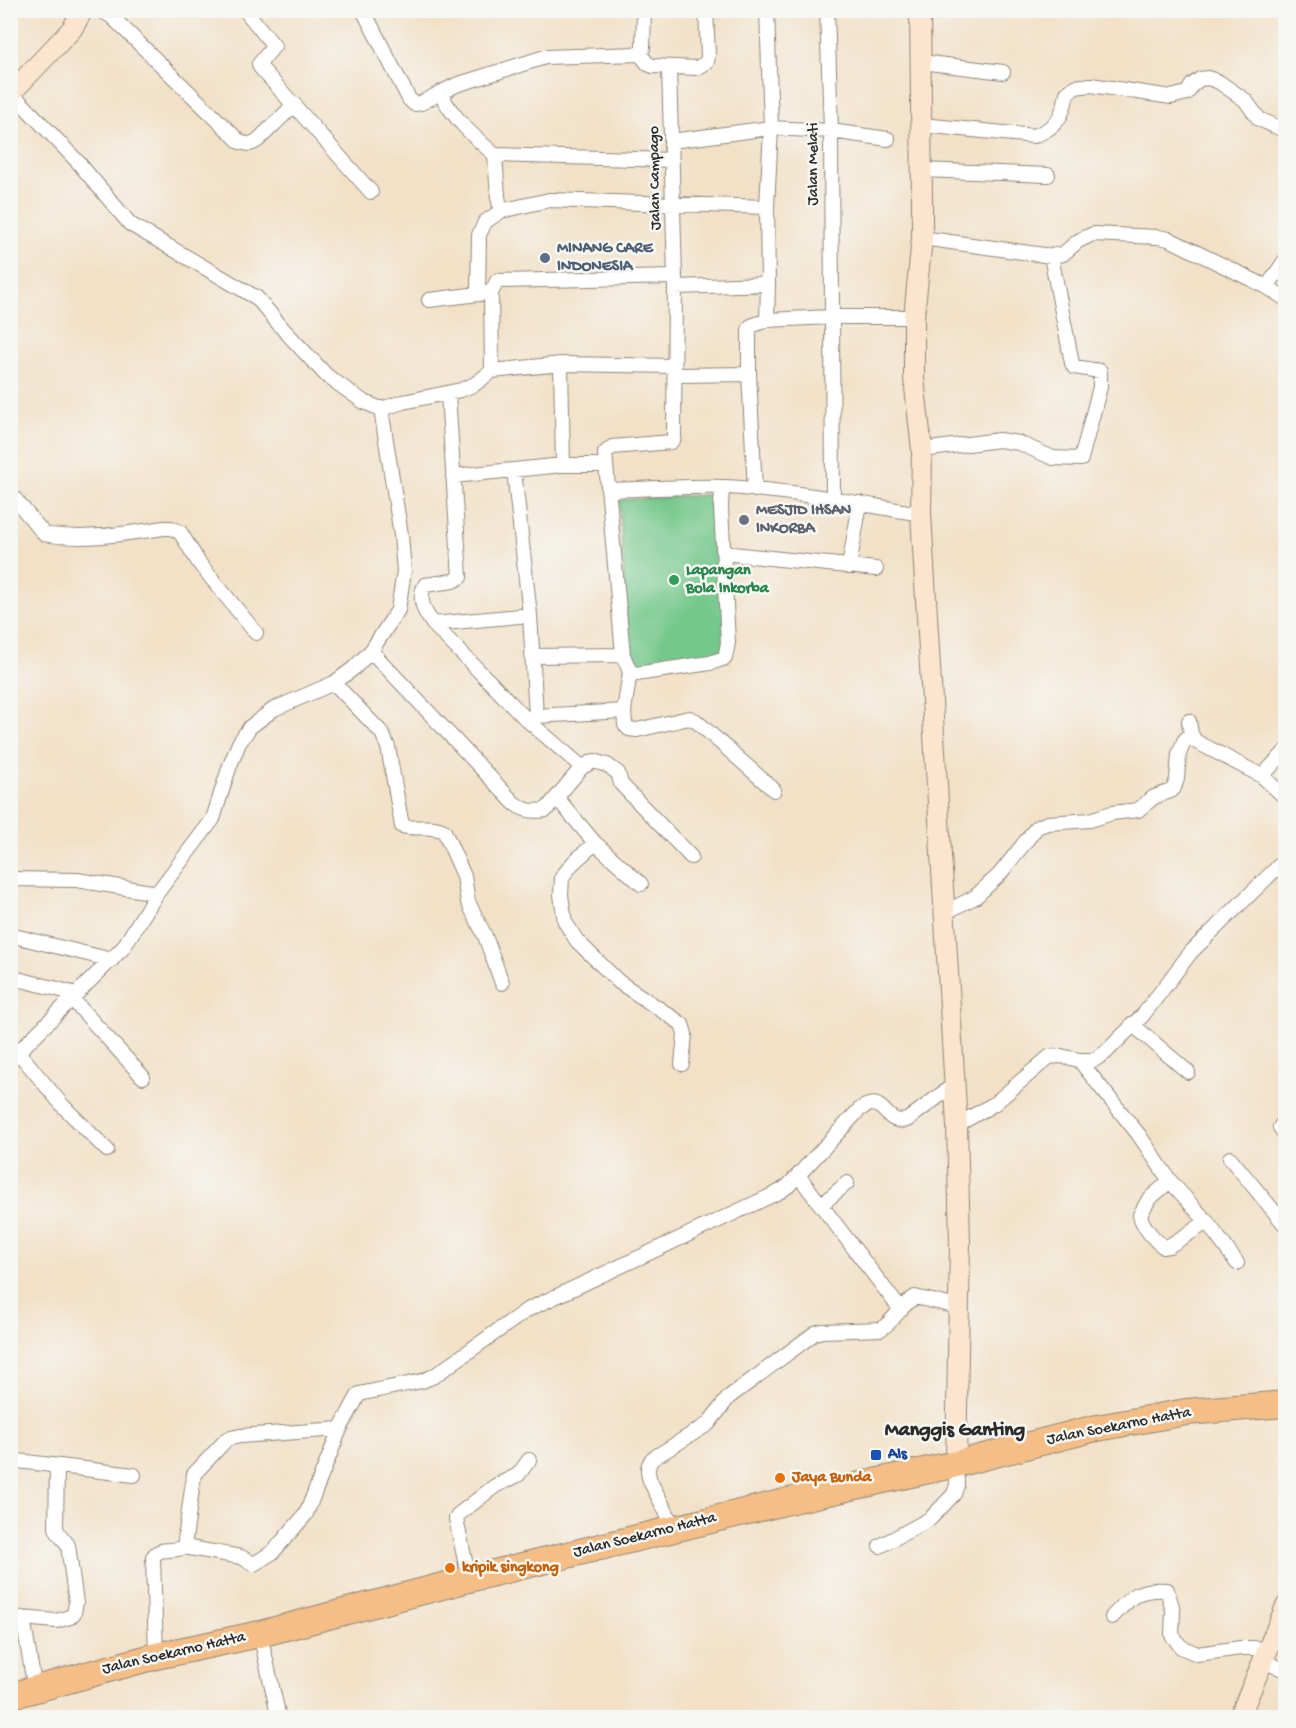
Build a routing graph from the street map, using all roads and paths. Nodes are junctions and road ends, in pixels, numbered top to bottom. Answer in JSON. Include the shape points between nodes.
{"nodes":[{"id":1,"x":83,"y":10,"type":"edge"},
{"id":2,"x":100,"y":10,"type":"edge"},
{"id":3,"x":245,"y":10,"type":"edge"},
{"id":4,"x":363,"y":10,"type":"edge"},
{"id":5,"x":644,"y":10,"type":"edge"},
{"id":6,"x":706,"y":10,"type":"edge"},
{"id":7,"x":767,"y":10,"type":"edge"},
{"id":8,"x":827,"y":10,"type":"edge"},
{"id":9,"x":920,"y":10,"type":"edge"},
{"id":10,"x":640,"y":54,"type":"junction"},
{"id":11,"x":921,"y":62,"type":"junction"},
{"id":12,"x":669,"y":68,"type":"junction"},
{"id":13,"x":1003,"y":72,"type":"dead end"},
{"id":14,"x":11,"y":93,"type":"edge"},
{"id":15,"x":440,"y":93,"type":"junction"},
{"id":16,"x":295,"y":104,"type":"junction"},
{"id":17,"x":922,"y":124,"type":"junction"},
{"id":18,"x":771,"y":128,"type":"junction"},
{"id":19,"x":831,"y":131,"type":"junction"},
{"id":20,"x":1286,"y":131,"type":"edge"},
{"id":21,"x":888,"y":139,"type":"dead end"},
{"id":22,"x":672,"y":141,"type":"junction"},
{"id":23,"x":495,"y":155,"type":"junction"},
{"id":24,"x":672,"y":160,"type":"junction"},
{"id":25,"x":922,"y":170,"type":"junction"},
{"id":26,"x":1048,"y":175,"type":"dead end"},
{"id":27,"x":370,"y":192,"type":"dead end"},
{"id":28,"x":673,"y":204,"type":"junction"},
{"id":29,"x":767,"y":207,"type":"junction"},
{"id":30,"x":501,"y":211,"type":"junction"},
{"id":31,"x":922,"y":238,"type":"junction"},
{"id":32,"x":1051,"y":256,"type":"junction"},
{"id":33,"x":1286,"y":259,"type":"edge"},
{"id":34,"x":675,"y":282,"type":"junction"},
{"id":35,"x":768,"y":284,"type":"junction"},
{"id":36,"x":1267,"y":286,"type":"junction"},
{"id":37,"x":485,"y":294,"type":"junction"},
{"id":38,"x":1286,"y":299,"type":"edge"},
{"id":39,"x":429,"y":300,"type":"dead end"},
{"id":40,"x":831,"y":317,"type":"junction"},
{"id":41,"x":914,"y":317,"type":"junction"},
{"id":42,"x":767,"y":320,"type":"junction"},
{"id":43,"x":561,"y":364,"type":"junction"},
{"id":44,"x":492,"y":370,"type":"junction"},
{"id":45,"x":674,"y":371,"type":"junction"},
{"id":46,"x":749,"y":374,"type":"junction"},
{"id":47,"x":448,"y":394,"type":"junction"},
{"id":48,"x":381,"y":409,"type":"junction"},
{"id":49,"x":922,"y":450,"type":"junction"},
{"id":50,"x":563,"y":465,"type":"junction"},
{"id":51,"x":606,"y":465,"type":"junction"},
{"id":52,"x":514,"y":471,"type":"junction"},
{"id":53,"x":453,"y":476,"type":"junction"},
{"id":54,"x":722,"y":487,"type":"junction"},
{"id":55,"x":608,"y":489,"type":"junction"},
{"id":56,"x":755,"y":489,"type":"junction"},
{"id":57,"x":10,"y":493,"type":"edge"},
{"id":58,"x":833,"y":499,"type":"junction"},
{"id":59,"x":860,"y":503,"type":"junction"},
{"id":60,"x":921,"y":514,"type":"junction"},
{"id":61,"x":723,"y":553,"type":"junction"},
{"id":62,"x":849,"y":567,"type":"junction"},
{"id":63,"x":876,"y":569,"type":"dead end"},
{"id":64,"x":530,"y":615,"type":"junction"},
{"id":65,"x":434,"y":624,"type":"junction"},
{"id":66,"x":256,"y":633,"type":"dead end"},
{"id":67,"x":371,"y":651,"type":"junction"},
{"id":68,"x":623,"y":655,"type":"junction"},
{"id":69,"x":532,"y":656,"type":"junction"},
{"id":70,"x":630,"y":672,"type":"junction"},
{"id":71,"x":334,"y":682,"type":"junction"},
{"id":72,"x":624,"y":711,"type":"junction"},
{"id":73,"x":532,"y":718,"type":"junction"},
{"id":74,"x":1286,"y":751,"type":"edge"},
{"id":75,"x":582,"y":767,"type":"junction"},
{"id":76,"x":1262,"y":776,"type":"junction"},
{"id":77,"x":774,"y":790,"type":"dead end"},
{"id":78,"x":557,"y":798,"type":"junction"},
{"id":79,"x":1286,"y":798,"type":"edge"},
{"id":80,"x":595,"y":843,"type":"junction"},
{"id":81,"x":691,"y":857,"type":"dead end"},
{"id":82,"x":1286,"y":859,"type":"edge"},
{"id":83,"x":10,"y":879,"type":"edge"},
{"id":84,"x":641,"y":884,"type":"dead end"},
{"id":85,"x":157,"y":893,"type":"junction"},
{"id":86,"x":946,"y":912,"type":"junction"},
{"id":87,"x":10,"y":935,"type":"edge"},
{"id":88,"x":111,"y":960,"type":"junction"},
{"id":89,"x":10,"y":977,"type":"edge"},
{"id":90,"x":502,"y":983,"type":"dead end"},
{"id":91,"x":75,"y":997,"type":"junction"},
{"id":92,"x":1132,"y":1024,"type":"junction"},
{"id":93,"x":14,"y":1056,"type":"edge"},
{"id":94,"x":1079,"y":1060,"type":"junction"},
{"id":95,"x":682,"y":1064,"type":"dead end"},
{"id":96,"x":1188,"y":1072,"type":"dead end"},
{"id":97,"x":143,"y":1077,"type":"dead end"},
{"id":98,"x":955,"y":1084,"type":"junction"},
{"id":99,"x":1286,"y":1120,"type":"edge"},
{"id":100,"x":957,"y":1125,"type":"junction"},
{"id":101,"x":1286,"y":1136,"type":"edge"},
{"id":102,"x":107,"y":1150,"type":"dead end"},
{"id":103,"x":1230,"y":1158,"type":"dead end"},
{"id":104,"x":798,"y":1175,"type":"junction"},
{"id":105,"x":1170,"y":1181,"type":"junction"},
{"id":106,"x":847,"y":1183,"type":"dead end"},
{"id":107,"x":820,"y":1205,"type":"junction"},
{"id":108,"x":1207,"y":1222,"type":"junction"},
{"id":109,"x":1286,"y":1226,"type":"edge"},
{"id":110,"x":1237,"y":1263,"type":"dead end"},
{"id":111,"x":958,"y":1307,"type":"junction"},
{"id":112,"x":901,"y":1310,"type":"junction"},
{"id":113,"x":1286,"y":1404,"type":"edge"},
{"id":114,"x":339,"y":1429,"type":"junction"},
{"id":115,"x":10,"y":1460,"type":"edge"},
{"id":116,"x":529,"y":1460,"type":"dead end"},
{"id":117,"x":956,"y":1464,"type":"junction"},
{"id":118,"x":57,"y":1466,"type":"junction"},
{"id":119,"x":134,"y":1475,"type":"dead end"},
{"id":120,"x":675,"y":1529,"type":"junction"},
{"id":121,"x":880,"y":1546,"type":"dead end"},
{"id":122,"x":184,"y":1547,"type":"junction"},
{"id":123,"x":469,"y":1579,"type":"junction"},
{"id":124,"x":1286,"y":1606,"type":"edge"},
{"id":125,"x":17,"y":1617,"type":"edge"},
{"id":126,"x":1112,"y":1617,"type":"dead end"},
{"id":127,"x":260,"y":1634,"type":"junction"},
{"id":128,"x":156,"y":1656,"type":"junction"},
{"id":129,"x":1263,"y":1656,"type":"junction"},
{"id":130,"x":1286,"y":1670,"type":"edge"},
{"id":131,"x":35,"y":1690,"type":"junction"},
{"id":132,"x":10,"y":1696,"type":"edge"},
{"id":133,"x":279,"y":1718,"type":"edge"},
{"id":134,"x":1239,"y":1718,"type":"edge"}],
"edges":[{"from":1,"to":14,"type":"street","via":[[72,28]]},
{"from":2,"to":16,"type":"street","via":[[111,16],[246,145],[259,140]]},
{"from":3,"to":16,"type":"street","via":[[274,46],[260,67]]},
{"from":4,"to":15,"type":"street","via":[[409,99],[414,104],[421,103]]},
{"from":5,"to":10,"type":"street"},
{"from":6,"to":12,"type":"street","via":[[707,62],[697,68]]},
{"from":7,"to":18,"type":"street"},
{"from":8,"to":19,"type":"street","name":"Jalan Melati"},
{"from":9,"to":11,"type":"street"},
{"from":10,"to":12,"type":"street","via":[[648,64]]},
{"from":10,"to":15,"type":"street","via":[[545,57]]},
{"from":11,"to":13,"type":"street"},
{"from":11,"to":17,"type":"street"},
{"from":12,"to":22,"type":"street","name":"Jalan Campago"},
{"from":14,"to":48,"type":"street","via":[[78,162],[130,224],[257,298],[327,375],[364,402]]},
{"from":15,"to":23,"type":"street","via":[[461,124]]},
{"from":16,"to":27,"type":"street"},
{"from":17,"to":20,"type":"street","via":[[1034,136],[1059,121],[1067,93],[1074,87],[1091,85],[1171,97],[1181,96],[1200,79],[1208,78],[1219,81],[1245,100],[1259,119]]},
{"from":17,"to":25,"type":"street"},
{"from":18,"to":19,"type":"street"},
{"from":18,"to":22,"type":"street"},
{"from":18,"to":29,"type":"street"},
{"from":19,"to":21,"type":"street"},
{"from":19,"to":40,"type":"street","name":"Jalan Melati"},
{"from":22,"to":24,"type":"street","name":"Jalan Campago"},
{"from":23,"to":24,"type":"street"},
{"from":23,"to":30,"type":"street"},
{"from":24,"to":28,"type":"street","name":"Jalan Campago"},
{"from":25,"to":26,"type":"street"},
{"from":25,"to":31,"type":"street"},
{"from":28,"to":29,"type":"street"},
{"from":28,"to":30,"type":"street","via":[[549,200]]},
{"from":28,"to":34,"type":"street","name":"Jalan Campago"},
{"from":29,"to":35,"type":"street"},
{"from":30,"to":37,"type":"street","via":[[485,222],[479,235]]},
{"from":31,"to":32,"type":"street"},
{"from":31,"to":41,"type":"street"},
{"from":32,"to":36,"type":"street","via":[[1063,254],[1093,234],[1158,237]]},
{"from":32,"to":49,"type":"street","via":[[1074,368],[1100,371],[1100,387],[1081,459],[1053,458],[1019,443],[999,440]]},
{"from":33,"to":36,"type":"street"},
{"from":34,"to":35,"type":"street"},
{"from":34,"to":37,"type":"street","via":[[501,280]]},
{"from":34,"to":45,"type":"street","name":"Jalan Campago"},
{"from":35,"to":42,"type":"street"},
{"from":36,"to":38,"type":"street"},
{"from":37,"to":39,"type":"street"},
{"from":37,"to":44,"type":"street"},
{"from":40,"to":41,"type":"street"},
{"from":40,"to":42,"type":"street"},
{"from":40,"to":58,"type":"street","name":"Jalan Melati"},
{"from":41,"to":49,"type":"street","via":[[914,379]]},
{"from":42,"to":46,"type":"street","via":[[749,330]]},
{"from":43,"to":44,"type":"street"},
{"from":43,"to":45,"type":"street"},
{"from":43,"to":50,"type":"street"},
{"from":44,"to":47,"type":"street","via":[[476,384]]},
{"from":45,"to":46,"type":"street"},
{"from":45,"to":51,"type":"street","name":"Jalan Campago","via":[[673,441],[612,447],[605,453]]},
{"from":46,"to":56,"type":"street"},
{"from":47,"to":48,"type":"street"},
{"from":47,"to":53,"type":"street"},
{"from":48,"to":67,"type":"street","via":[[404,571],[398,610]]},
{"from":49,"to":60,"type":"street"},
{"from":50,"to":51,"type":"street"},
{"from":50,"to":52,"type":"street"},
{"from":51,"to":55,"type":"street"},
{"from":52,"to":53,"type":"street"},
{"from":52,"to":64,"type":"street"},
{"from":53,"to":65,"type":"street","via":[[460,577],[423,588],[424,610]]},
{"from":54,"to":55,"type":"street"},
{"from":54,"to":56,"type":"street"},
{"from":54,"to":61,"type":"street"},
{"from":55,"to":68,"type":"street"},
{"from":56,"to":58,"type":"street"},
{"from":57,"to":66,"type":"street","via":[[44,534],[116,536],[164,528],[180,532],[199,563]]},
{"from":58,"to":59,"type":"street"},
{"from":59,"to":60,"type":"street"},
{"from":59,"to":62,"type":"street"},
{"from":60,"to":86,"type":"street"},
{"from":61,"to":62,"type":"street"},
{"from":61,"to":70,"type":"street","via":[[728,643],[725,658]]},
{"from":62,"to":63,"type":"street"},
{"from":64,"to":65,"type":"street"},
{"from":64,"to":69,"type":"street"},
{"from":65,"to":73,"type":"street"},
{"from":67,"to":71,"type":"street"},
{"from":67,"to":78,"type":"street","via":[[514,803],[528,812],[546,810]]},
{"from":68,"to":69,"type":"street"},
{"from":68,"to":70,"type":"street"},
{"from":69,"to":73,"type":"street"},
{"from":70,"to":72,"type":"street"},
{"from":71,"to":85,"type":"street","via":[[274,708],[250,726],[239,742],[213,819]]},
{"from":71,"to":90,"type":"street","via":[[382,733],[402,826],[444,831]]},
{"from":72,"to":73,"type":"street"},
{"from":72,"to":77,"type":"street","via":[[629,729],[689,718],[696,721]]},
{"from":73,"to":75,"type":"street"},
{"from":74,"to":76,"type":"street"},
{"from":75,"to":78,"type":"street"},
{"from":75,"to":81,"type":"street","via":[[594,761],[618,773],[621,784]]},
{"from":76,"to":79,"type":"street"},
{"from":76,"to":86,"type":"street","via":[[1196,741],[1190,728],[1179,754],[1177,779],[1171,791],[1154,797],[1138,810],[1037,827],[982,891]]},
{"from":78,"to":80,"type":"street"},
{"from":80,"to":84,"type":"street"},
{"from":80,"to":95,"type":"street","via":[[562,877],[565,922],[577,941],[619,982],[682,1024]]},
{"from":82,"to":92,"type":"street","via":[[1191,952]]},
{"from":83,"to":85,"type":"street","via":[[77,880]]},
{"from":85,"to":88,"type":"street","via":[[123,948]]},
{"from":86,"to":98,"type":"street"},
{"from":87,"to":88,"type":"street"},
{"from":88,"to":91,"type":"street"},
{"from":89,"to":91,"type":"street"},
{"from":91,"to":93,"type":"street"},
{"from":91,"to":97,"type":"street"},
{"from":92,"to":94,"type":"street","via":[[1105,1053],[1094,1060]]},
{"from":92,"to":96,"type":"street"},
{"from":93,"to":102,"type":"street"},
{"from":94,"to":100,"type":"street","via":[[1048,1057],[994,1104]]},
{"from":94,"to":105,"type":"street"},
{"from":98,"to":100,"type":"street"},
{"from":98,"to":104,"type":"street","via":[[907,1120],[894,1120],[878,1106],[866,1105]]},
{"from":99,"to":101,"type":"street","via":[[1280,1127]]},
{"from":100,"to":111,"type":"street"},
{"from":103,"to":109,"type":"street"},
{"from":104,"to":107,"type":"street"},
{"from":104,"to":114,"type":"street","via":[[779,1192],[527,1311],[434,1376],[358,1394]]},
{"from":105,"to":108,"type":"street"},
{"from":105,"to":108,"type":"street","via":[[1145,1203],[1140,1215],[1160,1244],[1169,1246]]},
{"from":106,"to":107,"type":"street"},
{"from":107,"to":112,"type":"street"},
{"from":108,"to":110,"type":"street"},
{"from":111,"to":112,"type":"street","via":[[915,1297]]},
{"from":111,"to":117,"type":"street"},
{"from":112,"to":120,"type":"street","via":[[881,1329],[815,1333],[729,1396],[708,1424],[652,1459],[648,1468],[650,1481]]},
{"from":113,"to":117,"type":"highway","name":"Jalan Soekarno Hatta","via":[[1139,1420]]},
{"from":114,"to":122,"type":"street","via":[[227,1439],[194,1474]]},
{"from":114,"to":122,"type":"street","via":[[306,1514],[273,1552],[254,1564],[241,1557]]},
{"from":115,"to":118,"type":"street"},
{"from":116,"to":123,"type":"street","via":[[518,1475],[495,1486],[456,1519]]},
{"from":117,"to":120,"type":"highway","name":"Jalan Soekarno Hatta"},
{"from":117,"to":121,"type":"street","via":[[954,1494],[930,1519]]},
{"from":118,"to":119,"type":"street"},
{"from":118,"to":125,"type":"street","via":[[56,1528],[68,1545],[76,1608],[64,1620]]},
{"from":120,"to":123,"type":"highway","name":"Jalan Soekarno Hatta"},
{"from":122,"to":128,"type":"street","via":[[161,1551],[153,1557]]},
{"from":123,"to":127,"type":"highway","name":"Jalan Soekarno Hatta"},
{"from":124,"to":129,"type":"street"},
{"from":125,"to":131,"type":"street"},
{"from":126,"to":129,"type":"street","via":[[1134,1594],[1167,1590],[1173,1610],[1172,1635],[1181,1647],[1197,1654],[1256,1648]]},
{"from":127,"to":128,"type":"highway","name":"Jalan Soekarno Hatta"},
{"from":127,"to":133,"type":"street"},
{"from":128,"to":131,"type":"highway","name":"Jalan Soekarno Hatta"},
{"from":129,"to":130,"type":"street"},
{"from":129,"to":134,"type":"street"},
{"from":131,"to":132,"type":"highway","name":"Jalan Soekarno Hatta"}]}
